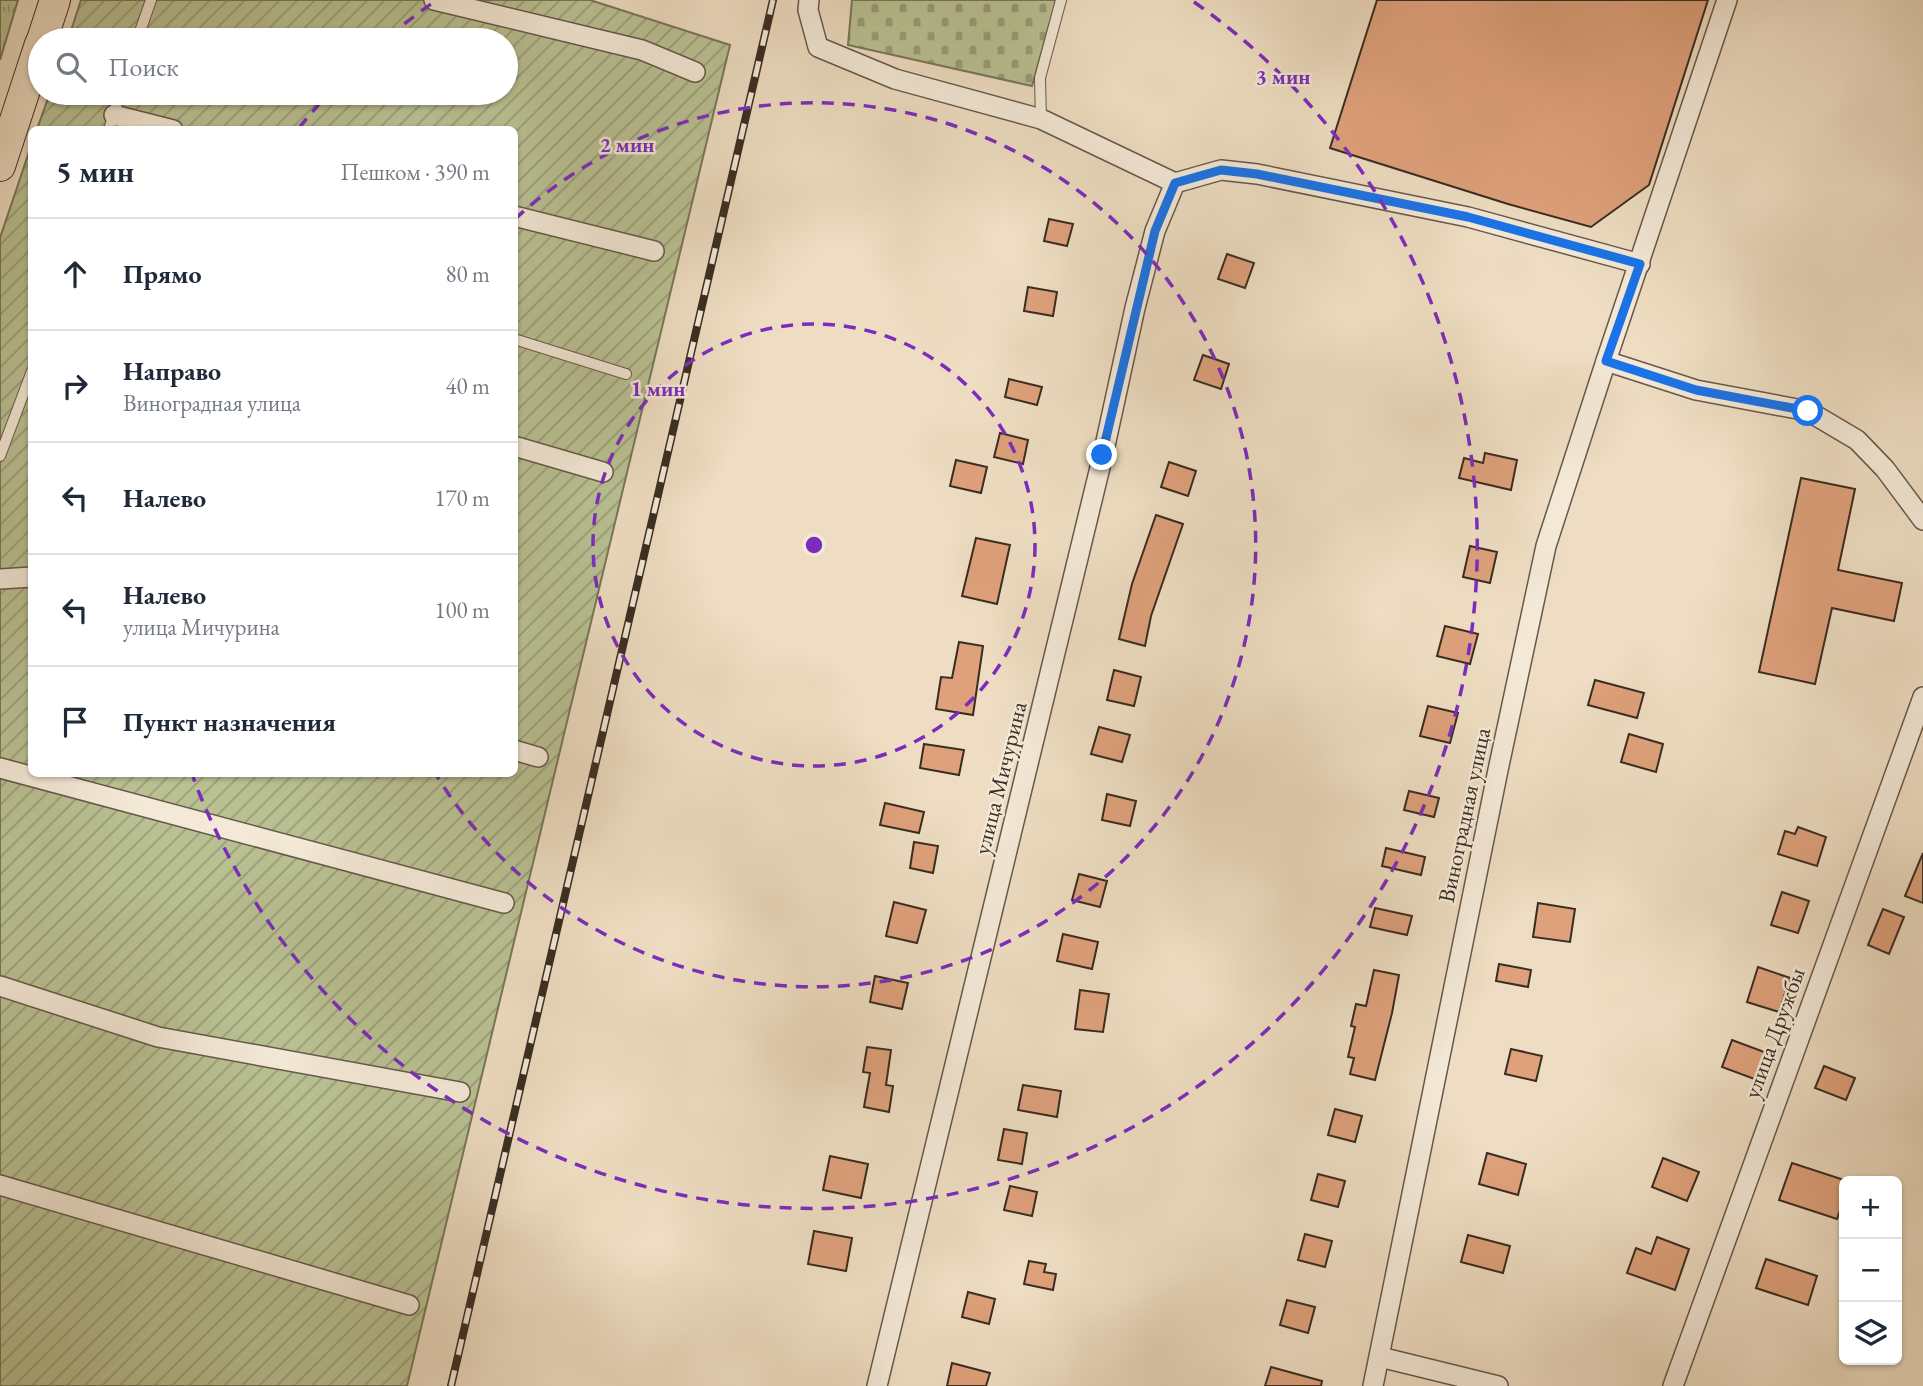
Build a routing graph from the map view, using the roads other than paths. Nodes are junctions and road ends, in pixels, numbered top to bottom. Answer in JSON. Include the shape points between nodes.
{"nodes":[{"id":1,"x":55,"y":0,"type":"edge"},
{"id":2,"x":151,"y":0,"type":"edge"},
{"id":3,"x":434,"y":0,"type":"edge"},
{"id":4,"x":809,"y":0,"type":"edge"},
{"id":5,"x":1061,"y":0,"type":"edge"},
{"id":6,"x":1727,"y":0,"type":"edge"},
{"id":7,"x":46,"y":28,"type":"edge"},
{"id":8,"x":141,"y":28,"type":"edge"},
{"id":9,"x":695,"y":72,"type":"dead end"},
{"id":10,"x":28,"y":81,"type":"edge"},
{"id":11,"x":118,"y":105,"type":"edge"},
{"id":12,"x":1041,"y":119,"type":"junction"},
{"id":13,"x":114,"y":125,"type":"edge"},
{"id":14,"x":0,"y":166,"type":"edge"},
{"id":15,"x":1175,"y":183,"type":"junction"},
{"id":16,"x":518,"y":217,"type":"edge"},
{"id":17,"x":654,"y":251,"type":"dead end"},
{"id":18,"x":1640,"y":264,"type":"junction"},
{"id":19,"x":518,"y":340,"type":"edge"},
{"id":20,"x":1606,"y":361,"type":"junction"},
{"id":21,"x":626,"y":374,"type":"dead end"},
{"id":22,"x":28,"y":382,"type":"edge"},
{"id":23,"x":518,"y":447,"type":"edge"},
{"id":24,"x":0,"y":456,"type":"edge"},
{"id":25,"x":603,"y":472,"type":"dead end"},
{"id":26,"x":1923,"y":520,"type":"edge"},
{"id":27,"x":28,"y":577,"type":"edge"},
{"id":28,"x":0,"y":579,"type":"edge"},
{"id":29,"x":1923,"y":697,"type":"edge"},
{"id":30,"x":518,"y":751,"type":"edge"},
{"id":31,"x":538,"y":757,"type":"dead end"},
{"id":32,"x":0,"y":768,"type":"edge"},
{"id":33,"x":28,"y":776,"type":"edge"},
{"id":34,"x":34,"y":777,"type":"edge"},
{"id":35,"x":504,"y":903,"type":"dead end"},
{"id":36,"x":0,"y":986,"type":"edge"},
{"id":37,"x":460,"y":1092,"type":"dead end"},
{"id":38,"x":0,"y":1185,"type":"edge"},
{"id":39,"x":409,"y":1305,"type":"dead end"},
{"id":40,"x":1381,"y":1357,"type":"junction"},
{"id":41,"x":877,"y":1386,"type":"edge"},
{"id":42,"x":1373,"y":1386,"type":"edge"},
{"id":43,"x":1498,"y":1386,"type":"edge"},
{"id":44,"x":1673,"y":1386,"type":"edge"}],
"edges":[{"from":1,"to":7,"type":"main road"},
{"from":2,"to":8,"type":"lane"},
{"from":3,"to":9,"type":"street","via":[[642,50]]},
{"from":4,"to":12,"type":"street","via":[[818,47],[895,79]]},
{"from":5,"to":12,"type":"lane","via":[[1040,78]]},
{"from":6,"to":18,"type":"street","name":"Виноградная улица"},
{"from":10,"to":14,"type":"main road"},
{"from":11,"to":13,"type":"lane"},
{"from":12,"to":15,"type":"street"},
{"from":15,"to":18,"type":"street","via":[[1221,170],[1257,174],[1468,217]]},
{"from":15,"to":41,"type":"street","name":"улица Мичурина","via":[[1155,231]]},
{"from":16,"to":17,"type":"street"},
{"from":18,"to":20,"type":"street","name":"Виноградная улица"},
{"from":19,"to":21,"type":"lane"},
{"from":20,"to":26,"type":"street","via":[[1696,390],[1808,411],[1857,440]]},
{"from":20,"to":40,"type":"street","name":"Виноградная улица","via":[[1544,559]]},
{"from":22,"to":24,"type":"lane"},
{"from":23,"to":25,"type":"street"},
{"from":27,"to":28,"type":"street"},
{"from":29,"to":44,"type":"street","name":"улица Дружбы"},
{"from":30,"to":31,"type":"street"},
{"from":32,"to":33,"type":"street"},
{"from":34,"to":35,"type":"street"},
{"from":36,"to":37,"type":"street","via":[[158,1037]]},
{"from":38,"to":39,"type":"street"},
{"from":40,"to":42,"type":"street","name":"Виноградная улица"},
{"from":40,"to":43,"type":"street"}]}
